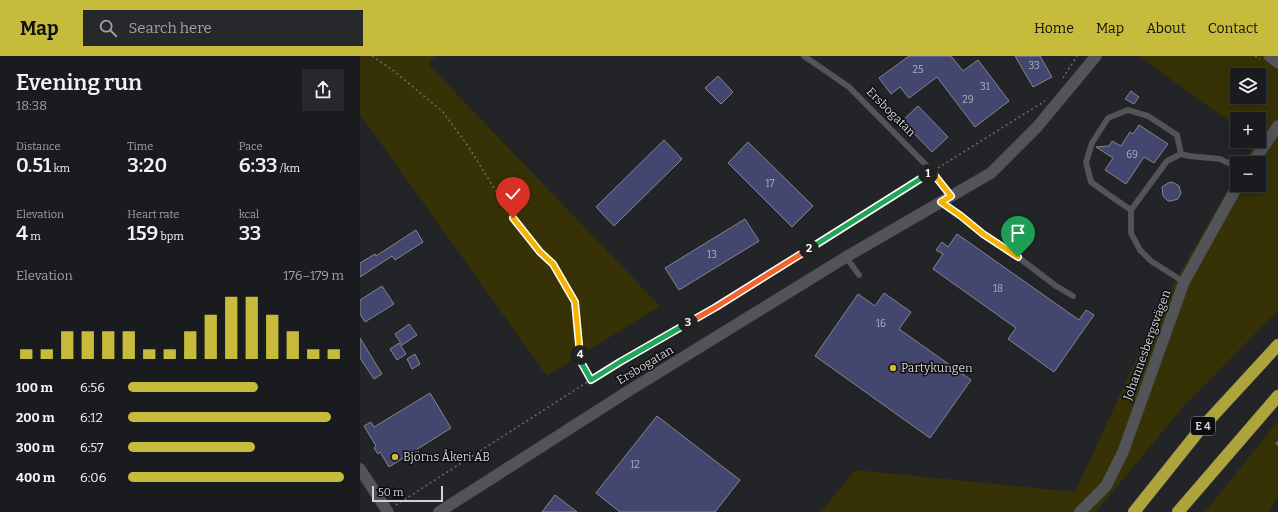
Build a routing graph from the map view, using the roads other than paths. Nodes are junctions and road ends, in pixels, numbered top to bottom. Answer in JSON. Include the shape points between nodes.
{"nodes":[{"id":1,"x":804,"y":56,"type":"edge"},
{"id":2,"x":1096,"y":56,"type":"edge"},
{"id":3,"x":1270,"y":56,"type":"edge"},
{"id":4,"x":1278,"y":62,"type":"edge"},
{"id":5,"x":1278,"y":126,"type":"edge"},
{"id":6,"x":1181,"y":154,"type":"junction"},
{"id":7,"x":1257,"y":156,"type":"edge"},
{"id":8,"x":1230,"y":164,"type":"edge"},
{"id":9,"x":1234,"y":192,"type":"edge"},
{"id":10,"x":946,"y":199,"type":"junction"},
{"id":11,"x":1131,"y":210,"type":"junction"},
{"id":12,"x":846,"y":257,"type":"junction"},
{"id":13,"x":859,"y":275,"type":"dead end"},
{"id":14,"x":1184,"y":282,"type":"junction"},
{"id":15,"x":1073,"y":296,"type":"dead end"},
{"id":16,"x":1278,"y":345,"type":"edge"},
{"id":17,"x":1278,"y":396,"type":"edge"},
{"id":18,"x":360,"y":469,"type":"edge"},
{"id":19,"x":387,"y":511,"type":"edge"},
{"id":20,"x":439,"y":512,"type":"edge"},
{"id":21,"x":1080,"y":512,"type":"edge"},
{"id":22,"x":1134,"y":512,"type":"edge"},
{"id":23,"x":1178,"y":512,"type":"edge"}],
"edges":[{"from":1,"to":10,"type":"lane","name":"Ersbogatan","via":[[848,87],[932,172]]},
{"from":2,"to":10,"type":"street","name":"Ersbogatan","via":[[1037,128],[991,173]]},
{"from":3,"to":4,"type":"street"},
{"from":5,"to":7,"type":"street"},
{"from":6,"to":8,"type":"lane","via":[[1220,159]]},
{"from":6,"to":11,"type":"lane","via":[[1167,161]]},
{"from":6,"to":11,"type":"lane","via":[[1177,135],[1148,116],[1128,110],[1108,118],[1092,143],[1086,162],[1091,182]]},
{"from":9,"to":14,"type":"street","name":"Johannesbergsvägen"},
{"from":10,"to":12,"type":"street","name":"Ersbogatan"},
{"from":10,"to":15,"type":"lane","via":[[961,216],[983,234]]},
{"from":11,"to":14,"type":"lane","via":[[1131,233],[1140,250],[1151,261]]},
{"from":12,"to":13,"type":"lane"},
{"from":12,"to":20,"type":"street","name":"Ersbogatan"},
{"from":14,"to":21,"type":"street","name":"Johannesbergsvägen","via":[[1123,452],[1106,486]]},
{"from":16,"to":22,"type":"highway","number":"E 4","via":[[1198,432]]},
{"from":17,"to":23,"type":"highway"},
{"from":18,"to":19,"type":"street"}]}
